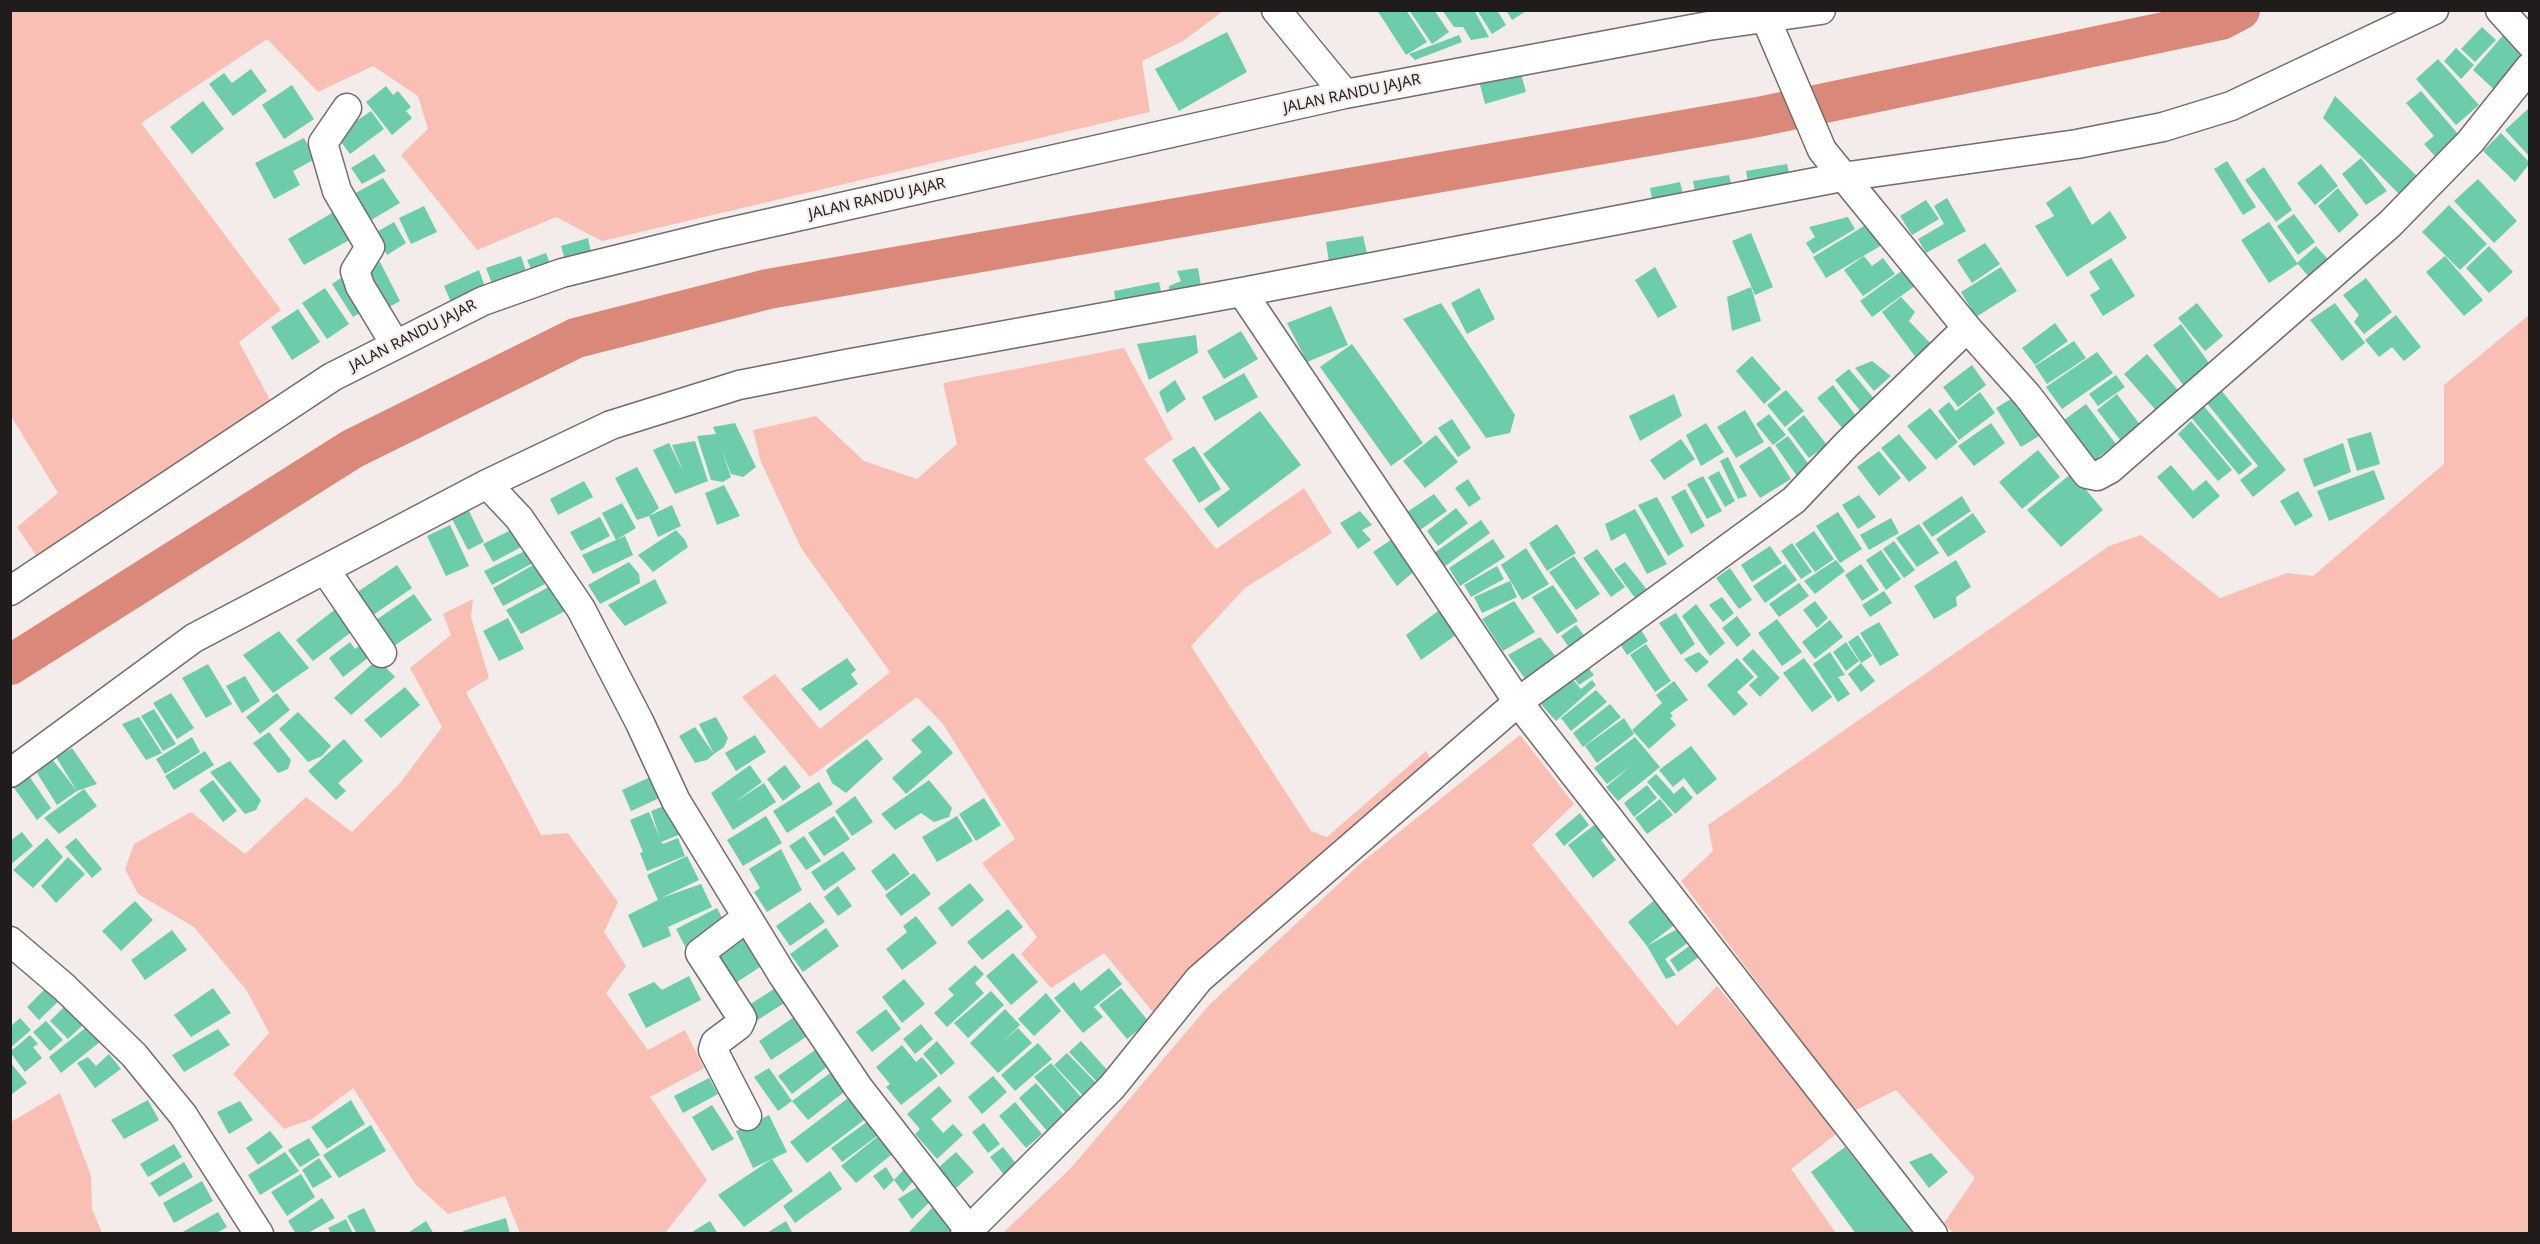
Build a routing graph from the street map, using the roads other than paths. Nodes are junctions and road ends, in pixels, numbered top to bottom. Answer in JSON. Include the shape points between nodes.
{"nodes":[{"id":1,"x":1276,"y":10,"type":"edge"},
{"id":2,"x":1821,"y":10,"type":"edge"},
{"id":3,"x":2434,"y":10,"type":"edge"},
{"id":4,"x":2500,"y":10,"type":"edge"},
{"id":5,"x":1699,"y":18,"type":"edge"},
{"id":6,"x":1766,"y":19,"type":"junction"},
{"id":7,"x":2529,"y":43,"type":"edge"},
{"id":8,"x":2529,"y":67,"type":"edge"},
{"id":9,"x":1345,"y":94,"type":"junction"},
{"id":10,"x":347,"y":108,"type":"dead end"},
{"id":11,"x":1842,"y":177,"type":"junction"},
{"id":12,"x":1242,"y":292,"type":"junction"},
{"id":13,"x":1967,"y":328,"type":"junction"},
{"id":14,"x":388,"y":333,"type":"junction"},
{"id":15,"x":488,"y":484,"type":"junction"},
{"id":16,"x":326,"y":571,"type":"junction"},
{"id":17,"x":10,"y":591,"type":"edge"},
{"id":18,"x":381,"y":653,"type":"dead end"},
{"id":19,"x":1518,"y":702,"type":"junction"},
{"id":20,"x":10,"y":773,"type":"edge"},
{"id":21,"x":746,"y":918,"type":"junction"},
{"id":22,"x":10,"y":941,"type":"edge"},
{"id":23,"x":747,"y":1116,"type":"dead end"},
{"id":24,"x":967,"y":1232,"type":"edge"},
{"id":25,"x":259,"y":1233,"type":"edge"},
{"id":26,"x":1933,"y":1233,"type":"edge"}],
"edges":[{"from":1,"to":9,"type":"street"},
{"from":2,"to":6,"type":"street","name":"JALAN RANDU JAJAR"},
{"from":3,"to":11,"type":"street","via":[[2230,106],[2163,128]]},
{"from":4,"to":7,"type":"street"},
{"from":5,"to":6,"type":"street","name":"JALAN RANDU JAJAR"},
{"from":5,"to":9,"type":"street","name":"JALAN RANDU JAJAR"},
{"from":6,"to":11,"type":"street","via":[[1822,150]]},
{"from":8,"to":13,"type":"street","via":[[2470,142],[2390,224],[2110,469],[2097,476],[2086,474],[2027,394]]},
{"from":9,"to":14,"type":"street","name":"JALAN RANDU JAJAR","via":[[562,273]]},
{"from":10,"to":14,"type":"street","via":[[323,143],[338,190],[370,247],[355,271]]},
{"from":11,"to":12,"type":"street"},
{"from":11,"to":13,"type":"street"},
{"from":12,"to":15,"type":"street","via":[[739,385],[611,425]]},
{"from":12,"to":19,"type":"street"},
{"from":13,"to":19,"type":"street","via":[[1794,500]]},
{"from":14,"to":17,"type":"street","name":"JALAN RANDU JAJAR","via":[[332,377]]},
{"from":15,"to":16,"type":"street"},
{"from":15,"to":21,"type":"street","via":[[519,518],[581,609],[676,801]]},
{"from":16,"to":18,"type":"street"},
{"from":16,"to":20,"type":"street","via":[[194,638]]},
{"from":19,"to":24,"type":"street","via":[[1199,980],[1113,1087]]},
{"from":19,"to":26,"type":"street"},
{"from":21,"to":23,"type":"street","via":[[700,953],[742,1018],[739,1026],[715,1043],[713,1050]]},
{"from":21,"to":24,"type":"street","via":[[858,1087]]},
{"from":22,"to":25,"type":"street","via":[[134,1055],[183,1114]]}]}
